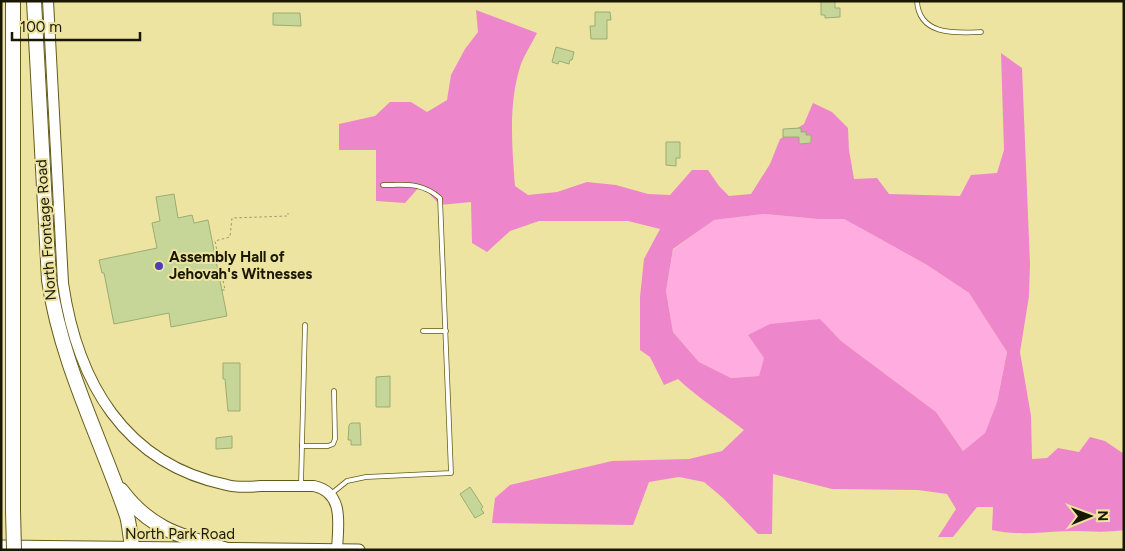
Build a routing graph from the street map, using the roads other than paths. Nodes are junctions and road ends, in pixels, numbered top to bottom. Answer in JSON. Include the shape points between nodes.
{"nodes":[{"id":1,"x":13,"y":1,"type":"edge"},
{"id":2,"x":34,"y":1,"type":"edge"},
{"id":3,"x":48,"y":1,"type":"edge"},
{"id":4,"x":917,"y":1,"type":"edge"},
{"id":5,"x":981,"y":32,"type":"dead end"},
{"id":6,"x":383,"y":185,"type":"dead end"},
{"id":7,"x":305,"y":325,"type":"dead end"},
{"id":8,"x":446,"y":331,"type":"junction"},
{"id":9,"x":423,"y":332,"type":"dead end"},
{"id":10,"x":334,"y":391,"type":"dead end"},
{"id":11,"x":302,"y":446,"type":"junction"},
{"id":12,"x":113,"y":479,"type":"junction"},
{"id":13,"x":300,"y":486,"type":"junction"},
{"id":14,"x":331,"y":494,"type":"junction"},
{"id":15,"x":1,"y":546,"type":"edge"},
{"id":16,"x":132,"y":549,"type":"edge"},
{"id":17,"x":224,"y":549,"type":"edge"},
{"id":18,"x":14,"y":550,"type":"edge"},
{"id":19,"x":337,"y":550,"type":"edge"},
{"id":20,"x":359,"y":550,"type":"edge"}],
"edges":[{"from":1,"to":18,"type":"highway","bridge":true},
{"from":2,"to":12,"type":"highway","via":[[53,311],[62,345]]},
{"from":3,"to":13,"type":"street","name":"North Frontage Road","via":[[63,283],[74,341],[87,373],[107,407],[127,432],[142,447],[175,468],[229,486]]},
{"from":4,"to":5,"type":"lane","via":[[917,11],[922,19],[938,30]]},
{"from":6,"to":8,"type":"lane","via":[[419,186],[440,198]]},
{"from":7,"to":11,"type":"lane"},
{"from":8,"to":9,"type":"lane"},
{"from":8,"to":14,"type":"lane","via":[[451,473],[366,477],[347,482]]},
{"from":10,"to":11,"type":"lane","via":[[333,444]]},
{"from":11,"to":13,"type":"lane"},
{"from":12,"to":16,"type":"highway","via":[[128,518]]},
{"from":12,"to":17,"type":"highway","via":[[128,499],[155,523],[170,532]]},
{"from":13,"to":14,"type":"street","name":"North Frontage Road","via":[[323,488]]},
{"from":14,"to":19,"type":"street","via":[[338,513]]},
{"from":15,"to":16,"type":"main road","name":"North Park Road"},
{"from":16,"to":17,"type":"main road","name":"North Park Road"},
{"from":17,"to":19,"type":"main road","name":"North Park Road"},
{"from":19,"to":20,"type":"main road","name":"North Park Road"}]}
